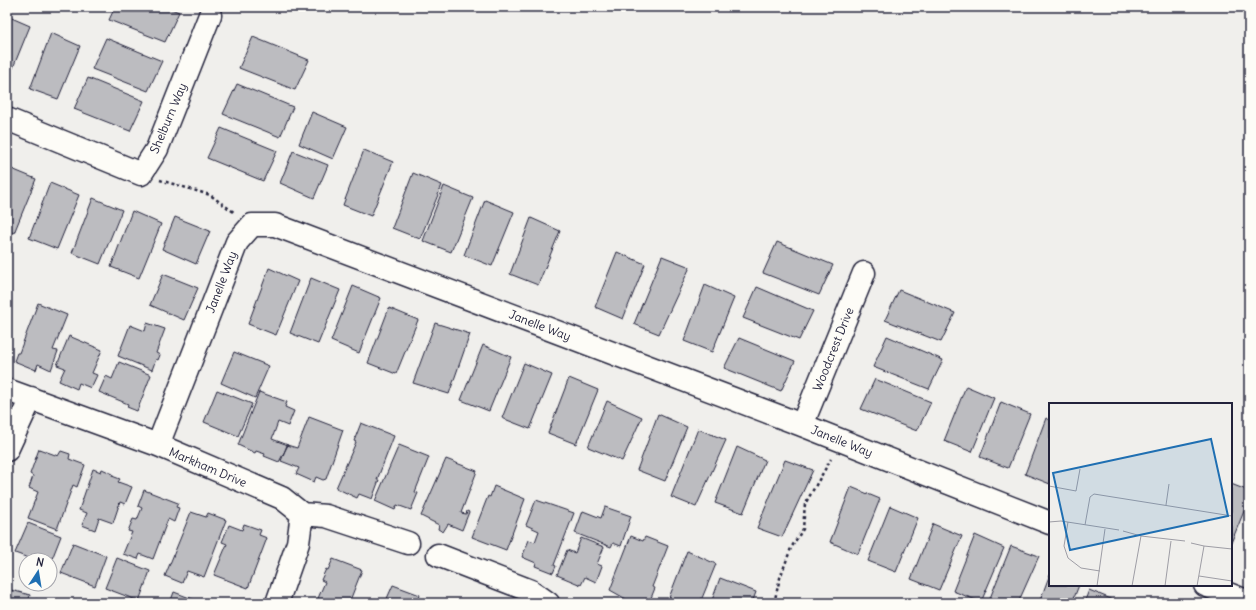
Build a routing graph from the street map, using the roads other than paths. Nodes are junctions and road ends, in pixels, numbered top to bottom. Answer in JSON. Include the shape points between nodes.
{"nodes":[{"id":1,"x":210,"y":15,"type":"dead end"},
{"id":2,"x":7,"y":119,"type":"edge"},
{"id":3,"x":864,"y":273,"type":"dead end"},
{"id":4,"x":7,"y":390,"type":"edge"},
{"id":5,"x":31,"y":398,"type":"junction"},
{"id":6,"x":802,"y":425,"type":"junction"},
{"id":7,"x":158,"y":445,"type":"junction"},
{"id":8,"x":7,"y":450,"type":"edge"},
{"id":9,"x":302,"y":514,"type":"junction"},
{"id":10,"x":1049,"y":524,"type":"edge"},
{"id":11,"x":408,"y":543,"type":"dead end"},
{"id":12,"x":438,"y":555,"type":"dead end"},
{"id":13,"x":1208,"y":586,"type":"edge"},
{"id":14,"x":1249,"y":602,"type":"edge"},
{"id":15,"x":277,"y":603,"type":"edge"},
{"id":16,"x":548,"y":603,"type":"edge"}],
"edges":[{"from":1,"to":2,"type":"street","name":"Shelburn Way","via":[[157,148],[141,174]]},
{"from":3,"to":6,"type":"street","name":"Woodcrest Drive"},
{"from":4,"to":5,"type":"street","name":"Markham Drive"},
{"from":5,"to":7,"type":"street","name":"Markham Drive"},
{"from":5,"to":8,"type":"street"},
{"from":6,"to":7,"type":"street","name":"Janelle Way","via":[[275,225],[252,225],[237,242]]},
{"from":6,"to":10,"type":"street","name":"Janelle Way"},
{"from":7,"to":9,"type":"street","name":"Markham Drive","via":[[282,498]]},
{"from":9,"to":11,"type":"street","via":[[326,516]]},
{"from":9,"to":15,"type":"street","via":[[298,543]]},
{"from":12,"to":16,"type":"street","via":[[531,591]]},
{"from":13,"to":14,"type":"street"}]}
